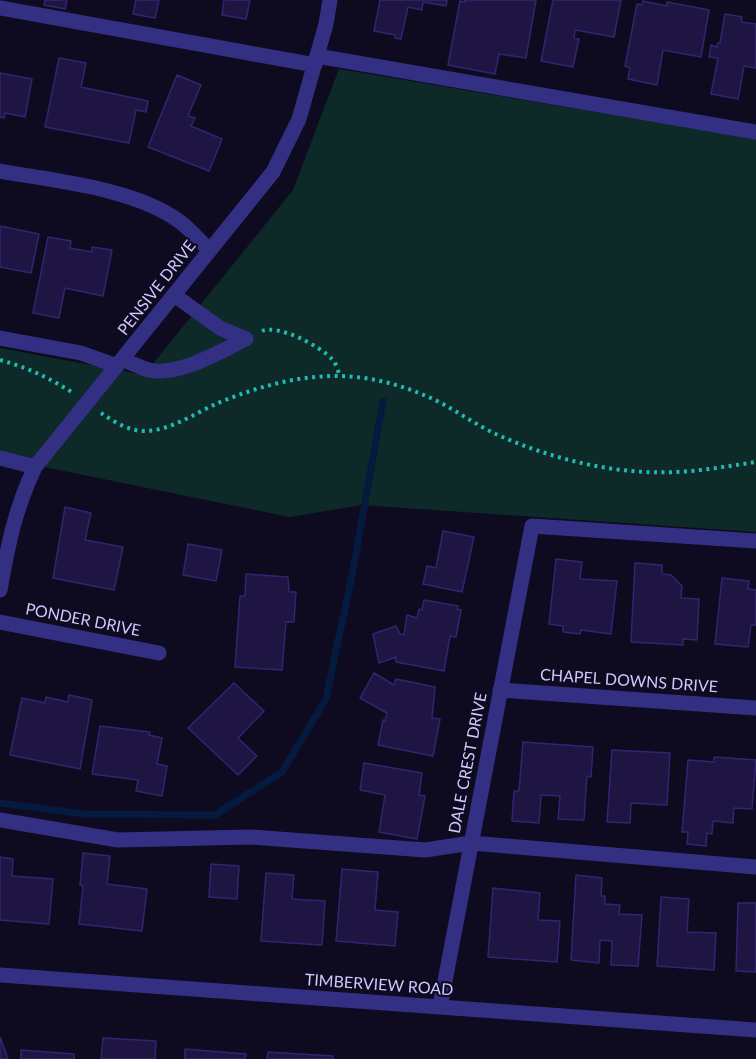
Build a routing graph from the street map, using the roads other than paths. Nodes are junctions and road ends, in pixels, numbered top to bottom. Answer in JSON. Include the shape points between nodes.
{"nodes":[{"id":1,"x":330,"y":0,"type":"edge"},
{"id":2,"x":0,"y":8,"type":"edge"},
{"id":3,"x":316,"y":60,"type":"junction"},
{"id":4,"x":756,"y":132,"type":"edge"},
{"id":5,"x":0,"y":171,"type":"edge"},
{"id":6,"x":209,"y":250,"type":"junction"},
{"id":7,"x":174,"y":295,"type":"junction"},
{"id":8,"x":0,"y":338,"type":"edge"},
{"id":9,"x":120,"y":363,"type":"junction"},
{"id":10,"x":0,"y":458,"type":"edge"},
{"id":11,"x":35,"y":466,"type":"junction"},
{"id":12,"x":756,"y":541,"type":"edge"},
{"id":13,"x":0,"y":590,"type":"edge"},
{"id":14,"x":0,"y":622,"type":"edge"},
{"id":15,"x":159,"y":653,"type":"dead end"},
{"id":16,"x":500,"y":690,"type":"junction"},
{"id":17,"x":756,"y":708,"type":"edge"},
{"id":18,"x":0,"y":819,"type":"edge"},
{"id":19,"x":471,"y":843,"type":"junction"},
{"id":20,"x":756,"y":867,"type":"edge"},
{"id":21,"x":0,"y":975,"type":"edge"},
{"id":22,"x":440,"y":1007,"type":"junction"},
{"id":23,"x":756,"y":1030,"type":"edge"}],
"edges":[{"from":1,"to":3,"type":"street","name":"PENSIVE DRIVE"},
{"from":2,"to":3,"type":"street"},
{"from":3,"to":4,"type":"street"},
{"from":3,"to":6,"type":"street","name":"PENSIVE DRIVE","via":[[299,119],[273,172]]},
{"from":5,"to":6,"type":"street","via":[[113,192],[153,207],[179,221]]},
{"from":6,"to":7,"type":"street","name":"PENSIVE DRIVE"},
{"from":7,"to":9,"type":"street","name":"PENSIVE DRIVE"},
{"from":7,"to":9,"type":"street","via":[[220,328],[246,339],[169,371]]},
{"from":8,"to":9,"type":"street"},
{"from":9,"to":11,"type":"street","name":"PENSIVE DRIVE"},
{"from":10,"to":11,"type":"street"},
{"from":11,"to":13,"type":"street","name":"PENSIVE DRIVE","via":[[12,526]]},
{"from":12,"to":16,"type":"street","name":"DALE CREST DRIVE","via":[[532,526]]},
{"from":14,"to":15,"type":"street","name":"PONDER DRIVE"},
{"from":16,"to":17,"type":"street","name":"CHAPEL DOWNS DRIVE"},
{"from":16,"to":19,"type":"street","name":"DALE CREST DRIVE"},
{"from":18,"to":19,"type":"street","via":[[117,840],[250,837],[425,850]]},
{"from":19,"to":20,"type":"street"},
{"from":19,"to":22,"type":"street","name":"DALE CREST DRIVE"},
{"from":21,"to":22,"type":"street","name":"TIMBERVIEW ROAD"},
{"from":22,"to":23,"type":"street","name":"TIMBERVIEW ROAD"}]}
